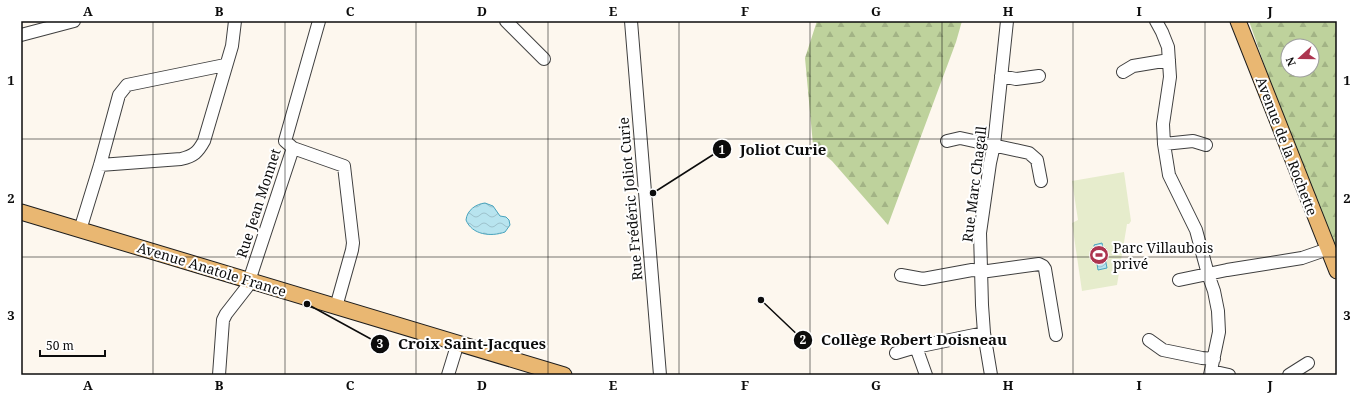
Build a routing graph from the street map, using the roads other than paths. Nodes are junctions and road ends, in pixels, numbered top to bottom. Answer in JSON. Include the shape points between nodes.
{"nodes":[{"id":1,"x":74,"y":21,"type":"edge"},
{"id":2,"x":235,"y":21,"type":"edge"},
{"id":3,"x":319,"y":21,"type":"edge"},
{"id":4,"x":506,"y":21,"type":"edge"},
{"id":5,"x":631,"y":21,"type":"edge"},
{"id":6,"x":1007,"y":21,"type":"edge"},
{"id":7,"x":1156,"y":21,"type":"edge"},
{"id":8,"x":1238,"y":21,"type":"edge"},
{"id":9,"x":21,"y":36,"type":"edge"},
{"id":10,"x":544,"y":60,"type":"dead end"},
{"id":11,"x":1169,"y":60,"type":"junction"},
{"id":12,"x":225,"y":65,"type":"junction"},
{"id":13,"x":1123,"y":72,"type":"dead end"},
{"id":14,"x":1001,"y":76,"type":"junction"},
{"id":15,"x":1039,"y":76,"type":"dead end"},
{"id":16,"x":947,"y":141,"type":"dead end"},
{"id":17,"x":1164,"y":144,"type":"junction"},
{"id":18,"x":994,"y":145,"type":"junction"},
{"id":19,"x":1206,"y":145,"type":"dead end"},
{"id":20,"x":293,"y":148,"type":"junction"},
{"id":21,"x":100,"y":166,"type":"junction"},
{"id":22,"x":1041,"y":181,"type":"dead end"},
{"id":23,"x":21,"y":212,"type":"edge"},
{"id":24,"x":80,"y":230,"type":"junction"},
{"id":25,"x":1328,"y":248,"type":"junction"},
{"id":26,"x":981,"y":271,"type":"junction"},
{"id":27,"x":1337,"y":271,"type":"edge"},
{"id":28,"x":1208,"y":274,"type":"junction"},
{"id":29,"x":901,"y":275,"type":"dead end"},
{"id":30,"x":249,"y":280,"type":"junction"},
{"id":31,"x":1179,"y":280,"type":"dead end"},
{"id":32,"x":336,"y":307,"type":"junction"},
{"id":33,"x":984,"y":333,"type":"junction"},
{"id":34,"x":1056,"y":335,"type":"dead end"},
{"id":35,"x":1149,"y":340,"type":"dead end"},
{"id":36,"x":459,"y":344,"type":"junction"},
{"id":37,"x":916,"y":347,"type":"junction"},
{"id":38,"x":896,"y":353,"type":"dead end"},
{"id":39,"x":1214,"y":359,"type":"junction"},
{"id":40,"x":1308,"y":363,"type":"dead end"},
{"id":41,"x":1211,"y":373,"type":"edge"},
{"id":42,"x":219,"y":375,"type":"edge"},
{"id":43,"x":448,"y":375,"type":"edge"},
{"id":44,"x":564,"y":375,"type":"edge"},
{"id":45,"x":660,"y":375,"type":"edge"},
{"id":46,"x":926,"y":375,"type":"edge"},
{"id":47,"x":991,"y":375,"type":"edge"},
{"id":48,"x":1229,"y":375,"type":"edge"},
{"id":49,"x":1289,"y":375,"type":"edge"}],
"edges":[{"from":1,"to":9,"type":"street"},
{"from":2,"to":12,"type":"street","via":[[232,46]]},
{"from":3,"to":20,"type":"street","name":"Rue Jean Monnet","via":[[285,141]]},
{"from":4,"to":10,"type":"street"},
{"from":5,"to":45,"type":"street","name":"Rue Frédéric Joliot Curie"},
{"from":6,"to":14,"type":"street","name":"Rue Marc Chagall"},
{"from":7,"to":11,"type":"street","via":[[1168,47]]},
{"from":8,"to":25,"type":"main road","name":"Avenue de la Rochette"},
{"from":11,"to":13,"type":"street","via":[[1133,66]]},
{"from":11,"to":17,"type":"street","via":[[1170,77],[1163,124]]},
{"from":12,"to":21,"type":"street","via":[[127,85],[119,95]]},
{"from":12,"to":21,"type":"street","via":[[204,141],[192,156]]},
{"from":14,"to":15,"type":"street","via":[[1016,79]]},
{"from":14,"to":18,"type":"street","name":"Rue Marc Chagall"},
{"from":16,"to":18,"type":"street","via":[[960,138]]},
{"from":17,"to":19,"type":"street","via":[[1193,141]]},
{"from":17,"to":28,"type":"street","via":[[1169,175],[1196,230]]},
{"from":18,"to":22,"type":"street","via":[[1029,153],[1037,160]]},
{"from":18,"to":26,"type":"street","name":"Rue Marc Chagall","via":[[980,233]]},
{"from":20,"to":30,"type":"street","name":"Rue Jean Monnet"},
{"from":20,"to":32,"type":"street","via":[[344,166],[353,243]]},
{"from":21,"to":24,"type":"street"},
{"from":23,"to":24,"type":"main road","name":"Avenue Anatole France"},
{"from":24,"to":30,"type":"main road","name":"Avenue Anatole France"},
{"from":25,"to":27,"type":"main road","name":"Avenue de la Rochette"},
{"from":25,"to":28,"type":"street","via":[[1302,258]]},
{"from":26,"to":29,"type":"street","via":[[972,270],[923,278]]},
{"from":26,"to":33,"type":"street","name":"Rue Marc Chagall"},
{"from":26,"to":34,"type":"street","via":[[1039,264],[1043,266]]},
{"from":28,"to":31,"type":"street"},
{"from":28,"to":39,"type":"street","via":[[1218,311],[1219,332]]},
{"from":30,"to":32,"type":"main road","name":"Avenue Anatole France"},
{"from":30,"to":42,"type":"street","name":"Rue Jean Monnet","via":[[247,287],[223,320]]},
{"from":32,"to":36,"type":"main road","name":"Avenue Anatole France"},
{"from":33,"to":37,"type":"street"},
{"from":33,"to":47,"type":"street","name":"Rue Marc Chagall"},
{"from":35,"to":39,"type":"street","via":[[1163,350]]},
{"from":36,"to":43,"type":"street"},
{"from":36,"to":44,"type":"main road","name":"Avenue Anatole France"},
{"from":37,"to":38,"type":"street"},
{"from":37,"to":46,"type":"street"},
{"from":39,"to":41,"type":"street"},
{"from":40,"to":49,"type":"street"},
{"from":41,"to":48,"type":"street"}]}
